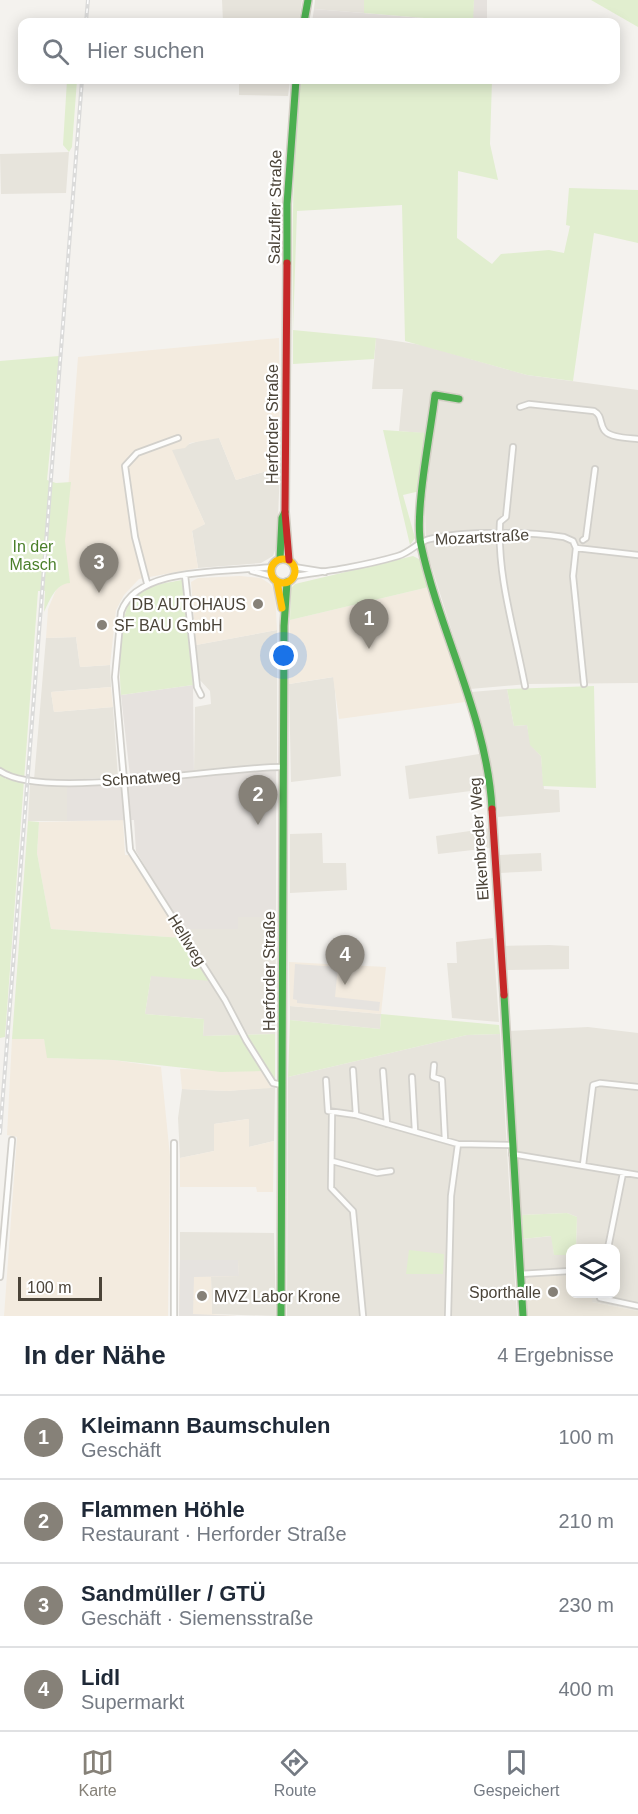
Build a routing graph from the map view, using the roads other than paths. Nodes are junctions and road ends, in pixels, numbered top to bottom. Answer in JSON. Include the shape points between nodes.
{"nodes":[{"id":1,"x":308,"y":0,"type":"edge"},
{"id":2,"x":305,"y":18,"type":"edge"},
{"id":3,"x":296,"y":84,"type":"edge"},
{"id":4,"x":286,"y":335,"type":"joint"},
{"id":5,"x":459,"y":399,"type":"dead end"},
{"id":6,"x":520,"y":407,"type":"dead end"},
{"id":7,"x":178,"y":438,"type":"dead end"},
{"id":8,"x":638,"y":439,"type":"edge"},
{"id":9,"x":513,"y":447,"type":"dead end"},
{"id":10,"x":595,"y":469,"type":"dead end"},
{"id":11,"x":285,"y":512,"type":"junction"},
{"id":12,"x":500,"y":533,"type":"junction"},
{"id":13,"x":583,"y":540,"type":"junction"},
{"id":14,"x":573,"y":541,"type":"junction"},
{"id":15,"x":420,"y":543,"type":"junction"},
{"id":16,"x":576,"y":548,"type":"junction"},
{"id":17,"x":582,"y":549,"type":"junction"},
{"id":18,"x":638,"y":555,"type":"edge"},
{"id":19,"x":280,"y":559,"type":"junction"},
{"id":20,"x":289,"y":560,"type":"junction"},
{"id":21,"x":271,"y":567,"type":"junction"},
{"id":22,"x":294,"y":567,"type":"junction"},
{"id":23,"x":252,"y":571,"type":"junction"},
{"id":24,"x":325,"y":572,"type":"junction"},
{"id":25,"x":184,"y":575,"type":"junction"},
{"id":26,"x":294,"y":576,"type":"junction"},
{"id":27,"x":274,"y":579,"type":"junction"},
{"id":28,"x":287,"y":582,"type":"junction"},
{"id":29,"x":147,"y":584,"type":"junction"},
{"id":30,"x":284,"y":626,"type":"junction"},
{"id":31,"x":584,"y":684,"type":"dead end"},
{"id":32,"x":525,"y":686,"type":"dead end"},
{"id":33,"x":201,"y":695,"type":"dead end"},
{"id":34,"x":284,"y":767,"type":"junction"},
{"id":35,"x":0,"y":771,"type":"edge"},
{"id":36,"x":125,"y":781,"type":"junction"},
{"id":37,"x":434,"y":1065,"type":"dead end"},
{"id":38,"x":353,"y":1070,"type":"dead end"},
{"id":39,"x":383,"y":1071,"type":"dead end"},
{"id":40,"x":412,"y":1077,"type":"dead end"},
{"id":41,"x":326,"y":1080,"type":"dead end"},
{"id":42,"x":282,"y":1085,"type":"junction"},
{"id":43,"x":638,"y":1087,"type":"edge"},
{"id":44,"x":332,"y":1113,"type":"junction"},
{"id":45,"x":356,"y":1115,"type":"junction"},
{"id":46,"x":387,"y":1124,"type":"junction"},
{"id":47,"x":415,"y":1131,"type":"junction"},
{"id":48,"x":12,"y":1140,"type":"dead end"},
{"id":49,"x":445,"y":1140,"type":"junction"},
{"id":50,"x":174,"y":1143,"type":"dead end"},
{"id":51,"x":458,"y":1144,"type":"junction"},
{"id":52,"x":512,"y":1145,"type":"junction"},
{"id":53,"x":512,"y":1154,"type":"junction"},
{"id":54,"x":332,"y":1161,"type":"junction"},
{"id":55,"x":584,"y":1165,"type":"junction"},
{"id":56,"x":391,"y":1171,"type":"dead end"},
{"id":57,"x":623,"y":1173,"type":"junction"},
{"id":58,"x":638,"y":1175,"type":"edge"},
{"id":59,"x":609,"y":1244,"type":"edge"},
{"id":60,"x":566,"y":1271,"type":"edge"},
{"id":61,"x":520,"y":1274,"type":"junction"},
{"id":62,"x":0,"y":1277,"type":"edge"},
{"id":63,"x":600,"y":1298,"type":"edge"},
{"id":64,"x":638,"y":1306,"type":"edge"},
{"id":65,"x":174,"y":1316,"type":"edge"},
{"id":66,"x":281,"y":1316,"type":"edge"},
{"id":67,"x":363,"y":1316,"type":"edge"},
{"id":68,"x":448,"y":1316,"type":"edge"},
{"id":69,"x":523,"y":1316,"type":"edge"}],
"edges":[{"from":1,"to":2,"type":"main road"},
{"from":3,"to":4,"type":"main road","name":"Salzufler Straße","via":[[288,164]]},
{"from":4,"to":11,"type":"main road","name":"Herforder Straße"},
{"from":5,"to":15,"type":"main road","name":"Elkenbreder Weg","via":[[435,395]]},
{"from":6,"to":8,"type":"street","via":[[530,404],[594,411],[609,435]]},
{"from":7,"to":29,"type":"street","via":[[137,453],[125,466],[135,537]]},
{"from":9,"to":12,"type":"street","via":[[506,517],[500,522]]},
{"from":10,"to":13,"type":"street"},
{"from":11,"to":19,"type":"main road","name":"Herforder Straße"},
{"from":11,"to":20,"type":"main road","name":"Herforder Straße"},
{"from":12,"to":14,"type":"street","name":"Mozartstraße","via":[[542,534]]},
{"from":12,"to":15,"type":"street","name":"Mozartstraße"},
{"from":12,"to":32,"type":"street","via":[[503,584]]},
{"from":13,"to":14,"type":"street","name":"Mozartstraße"},
{"from":13,"to":17,"type":"street"},
{"from":14,"to":16,"type":"street"},
{"from":15,"to":24,"type":"street","name":"Mozartstraße","via":[[413,551],[397,556]]},
{"from":15,"to":52,"type":"main road","name":"Elkenbreder Weg","via":[[478,728],[491,789]]},
{"from":16,"to":17,"type":"street"},
{"from":16,"to":31,"type":"street","via":[[573,576]]},
{"from":17,"to":18,"type":"street"},
{"from":19,"to":20,"type":"main road"},
{"from":19,"to":21,"type":"main road"},
{"from":20,"to":22,"type":"main road"},
{"from":21,"to":23,"type":"street"},
{"from":21,"to":27,"type":"main road"},
{"from":22,"to":24,"type":"street","name":"Mozartstraße"},
{"from":22,"to":26,"type":"main road"},
{"from":23,"to":25,"type":"street"},
{"from":23,"to":27,"type":"street"},
{"from":24,"to":26,"type":"street","name":"Mozartstraße"},
{"from":25,"to":29,"type":"street"},
{"from":25,"to":33,"type":"street"},
{"from":26,"to":28,"type":"main road"},
{"from":27,"to":28,"type":"main road"},
{"from":27,"to":30,"type":"main road","name":"Herforder Straße"},
{"from":28,"to":30,"type":"main road","name":"Herforder Straße"},
{"from":29,"to":36,"type":"street","name":"Hellweg","via":[[125,602],[121,616],[116,678]]},
{"from":30,"to":34,"type":"main road","name":"Herforder Straße"},
{"from":34,"to":36,"type":"street","name":"Schnatweg"},
{"from":34,"to":42,"type":"main road","name":"Herforder Straße"},
{"from":35,"to":36,"type":"street","name":"Schnatweg","via":[[27,782]]},
{"from":36,"to":42,"type":"street","name":"Hellweg","via":[[130,850],[262,1066],[273,1083]]},
{"from":37,"to":49,"type":"street","via":[[432,1077],[442,1080]]},
{"from":38,"to":45,"type":"street"},
{"from":39,"to":46,"type":"street"},
{"from":40,"to":47,"type":"street"},
{"from":41,"to":44,"type":"street","via":[[328,1111]]},
{"from":42,"to":66,"type":"main road","name":"Herforder Straße"},
{"from":43,"to":55,"type":"street","via":[[593,1085]]},
{"from":44,"to":45,"type":"street"},
{"from":44,"to":54,"type":"street"},
{"from":45,"to":46,"type":"street"},
{"from":46,"to":47,"type":"street"},
{"from":47,"to":49,"type":"street"},
{"from":48,"to":62,"type":"street"},
{"from":49,"to":51,"type":"street"},
{"from":50,"to":65,"type":"street"},
{"from":51,"to":52,"type":"street"},
{"from":51,"to":68,"type":"street","via":[[451,1196]]},
{"from":52,"to":53,"type":"main road","name":"Elkenbreder Weg"},
{"from":53,"to":55,"type":"street"},
{"from":53,"to":61,"type":"main road","name":"Elkenbreder Weg"},
{"from":54,"to":56,"type":"street","via":[[377,1173]]},
{"from":54,"to":67,"type":"street","via":[[331,1188],[352,1211]]},
{"from":55,"to":57,"type":"street"},
{"from":57,"to":58,"type":"street"},
{"from":57,"to":59,"type":"street"},
{"from":60,"to":61,"type":"street"},
{"from":61,"to":69,"type":"main road","name":"Elkenbreder Weg"},
{"from":63,"to":64,"type":"street"}]}
